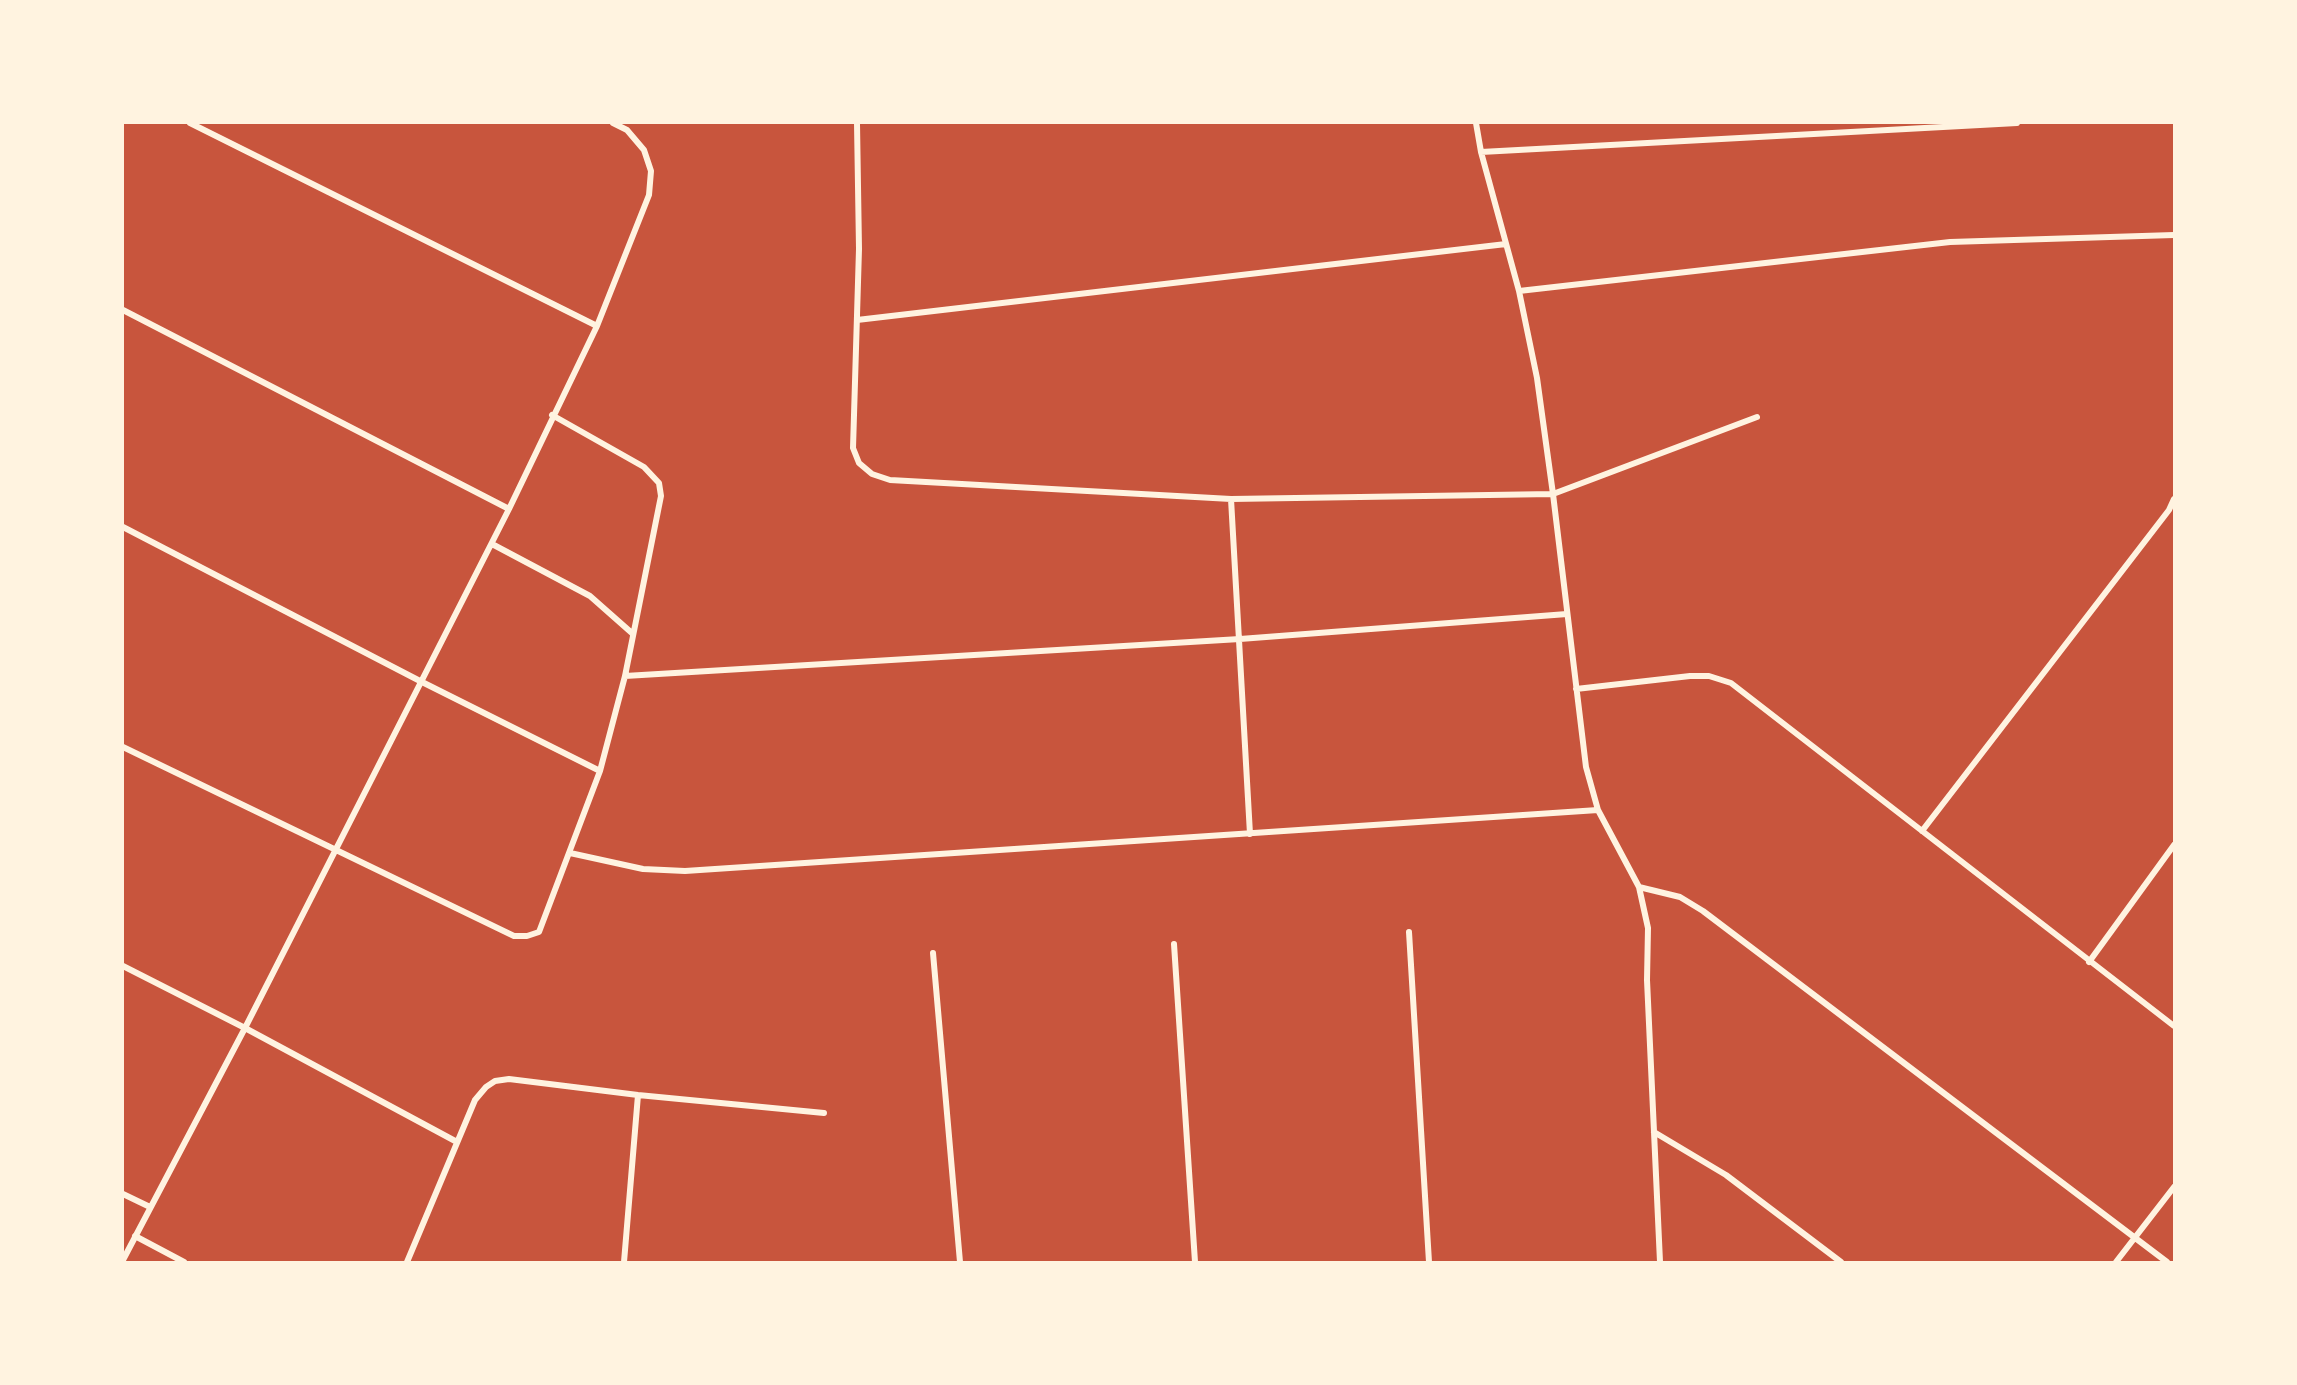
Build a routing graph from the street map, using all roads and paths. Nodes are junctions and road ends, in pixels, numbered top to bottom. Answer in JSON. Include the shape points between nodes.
{"nodes":[{"id":1,"x":190,"y":123,"type":"edge"},
{"id":2,"x":613,"y":123,"type":"edge"},
{"id":3,"x":856,"y":123,"type":"edge"},
{"id":4,"x":1476,"y":123,"type":"edge"},
{"id":5,"x":2017,"y":123,"type":"edge"},
{"id":6,"x":1481,"y":152,"type":"junction"},
{"id":7,"x":2174,"y":235,"type":"edge"},
{"id":8,"x":1506,"y":244,"type":"junction"},
{"id":9,"x":1519,"y":291,"type":"junction"},
{"id":10,"x":123,"y":310,"type":"edge"},
{"id":11,"x":857,"y":320,"type":"junction"},
{"id":12,"x":597,"y":326,"type":"junction"},
{"id":13,"x":552,"y":416,"type":"junction"},
{"id":14,"x":1757,"y":417,"type":"dead end"},
{"id":15,"x":1553,"y":494,"type":"junction"},
{"id":16,"x":1231,"y":499,"type":"junction"},
{"id":17,"x":2174,"y":499,"type":"edge"},
{"id":18,"x":509,"y":509,"type":"junction"},
{"id":19,"x":123,"y":527,"type":"edge"},
{"id":20,"x":492,"y":544,"type":"junction"},
{"id":21,"x":1567,"y":614,"type":"junction"},
{"id":22,"x":633,"y":634,"type":"junction"},
{"id":23,"x":1240,"y":639,"type":"junction"},
{"id":24,"x":624,"y":676,"type":"junction"},
{"id":25,"x":420,"y":681,"type":"junction"},
{"id":26,"x":1576,"y":689,"type":"junction"},
{"id":27,"x":123,"y":747,"type":"edge"},
{"id":28,"x":600,"y":771,"type":"junction"},
{"id":29,"x":1598,"y":810,"type":"junction"},
{"id":30,"x":1922,"y":831,"type":"junction"},
{"id":31,"x":1250,"y":834,"type":"junction"},
{"id":32,"x":2174,"y":845,"type":"edge"},
{"id":33,"x":336,"y":849,"type":"junction"},
{"id":34,"x":570,"y":853,"type":"junction"},
{"id":35,"x":1639,"y":887,"type":"junction"},
{"id":36,"x":1409,"y":932,"type":"dead end"},
{"id":37,"x":1174,"y":944,"type":"dead end"},
{"id":38,"x":933,"y":953,"type":"dead end"},
{"id":39,"x":2089,"y":962,"type":"junction"},
{"id":40,"x":123,"y":966,"type":"edge"},
{"id":41,"x":2174,"y":1026,"type":"edge"},
{"id":42,"x":245,"y":1028,"type":"junction"},
{"id":43,"x":638,"y":1095,"type":"junction"},
{"id":44,"x":824,"y":1113,"type":"dead end"},
{"id":45,"x":1654,"y":1132,"type":"junction"},
{"id":46,"x":457,"y":1142,"type":"junction"},
{"id":47,"x":2174,"y":1186,"type":"edge"},
{"id":48,"x":123,"y":1194,"type":"edge"},
{"id":49,"x":150,"y":1207,"type":"junction"},
{"id":50,"x":135,"y":1236,"type":"junction"},
{"id":51,"x":2134,"y":1238,"type":"junction"},
{"id":52,"x":123,"y":1260,"type":"edge"},
{"id":53,"x":184,"y":1262,"type":"edge"},
{"id":54,"x":407,"y":1262,"type":"edge"},
{"id":55,"x":624,"y":1262,"type":"edge"},
{"id":56,"x":960,"y":1262,"type":"edge"},
{"id":57,"x":1195,"y":1262,"type":"edge"},
{"id":58,"x":1429,"y":1262,"type":"edge"},
{"id":59,"x":1660,"y":1262,"type":"edge"},
{"id":60,"x":1841,"y":1262,"type":"edge"},
{"id":61,"x":2116,"y":1262,"type":"edge"},
{"id":62,"x":2167,"y":1262,"type":"edge"}],
"edges":[{"from":1,"to":12,"type":"street"},
{"from":2,"to":12,"type":"street","via":[[627,130],[644,150],[651,171],[649,195]]},
{"from":3,"to":11,"type":"street","via":[[860,249]]},
{"from":4,"to":6,"type":"street"},
{"from":5,"to":6,"type":"street"},
{"from":6,"to":8,"type":"street"},
{"from":7,"to":9,"type":"street","via":[[1950,242]]},
{"from":8,"to":9,"type":"street"},
{"from":8,"to":11,"type":"street"},
{"from":9,"to":15,"type":"street","via":[[1537,378]]},
{"from":10,"to":18,"type":"street"},
{"from":11,"to":16,"type":"street","via":[[853,448],[859,463],[872,474],[890,480]]},
{"from":12,"to":13,"type":"street"},
{"from":13,"to":18,"type":"street"},
{"from":13,"to":22,"type":"street","via":[[644,467],[659,483],[662,496]]},
{"from":14,"to":15,"type":"street"},
{"from":15,"to":16,"type":"street"},
{"from":15,"to":21,"type":"street"},
{"from":16,"to":23,"type":"street"},
{"from":17,"to":30,"type":"street"},
{"from":18,"to":20,"type":"street"},
{"from":19,"to":25,"type":"street"},
{"from":20,"to":22,"type":"street","via":[[590,596]]},
{"from":20,"to":25,"type":"street"},
{"from":21,"to":23,"type":"street"},
{"from":21,"to":26,"type":"street"},
{"from":22,"to":24,"type":"street"},
{"from":23,"to":24,"type":"street"},
{"from":23,"to":31,"type":"street"},
{"from":24,"to":28,"type":"street"},
{"from":25,"to":28,"type":"street"},
{"from":25,"to":33,"type":"street"},
{"from":26,"to":29,"type":"street","via":[[1586,767]]},
{"from":26,"to":30,"type":"street","via":[[1690,676],[1709,676],[1731,683]]},
{"from":27,"to":33,"type":"street"},
{"from":28,"to":34,"type":"street"},
{"from":29,"to":31,"type":"street"},
{"from":29,"to":35,"type":"street"},
{"from":30,"to":39,"type":"street"},
{"from":31,"to":34,"type":"street","via":[[685,871],[644,869]]},
{"from":32,"to":39,"type":"street"},
{"from":33,"to":34,"type":"street","via":[[514,936],[539,932]]},
{"from":33,"to":42,"type":"street"},
{"from":35,"to":45,"type":"street","via":[[1648,928]]},
{"from":35,"to":51,"type":"street","via":[[1680,897],[1703,912]]},
{"from":36,"to":58,"type":"street"},
{"from":37,"to":57,"type":"street"},
{"from":38,"to":56,"type":"street"},
{"from":39,"to":41,"type":"street"},
{"from":40,"to":42,"type":"street"},
{"from":42,"to":46,"type":"street"},
{"from":42,"to":49,"type":"street"},
{"from":43,"to":44,"type":"street"},
{"from":43,"to":46,"type":"street","via":[[509,1079],[495,1081],[475,1100]]},
{"from":43,"to":55,"type":"street"},
{"from":45,"to":59,"type":"street"},
{"from":45,"to":60,"type":"street","via":[[1726,1175]]},
{"from":46,"to":54,"type":"street"},
{"from":47,"to":51,"type":"street"},
{"from":48,"to":49,"type":"street"},
{"from":49,"to":50,"type":"street"},
{"from":50,"to":52,"type":"street"},
{"from":50,"to":53,"type":"street"},
{"from":51,"to":61,"type":"street"},
{"from":51,"to":62,"type":"street"}]}
